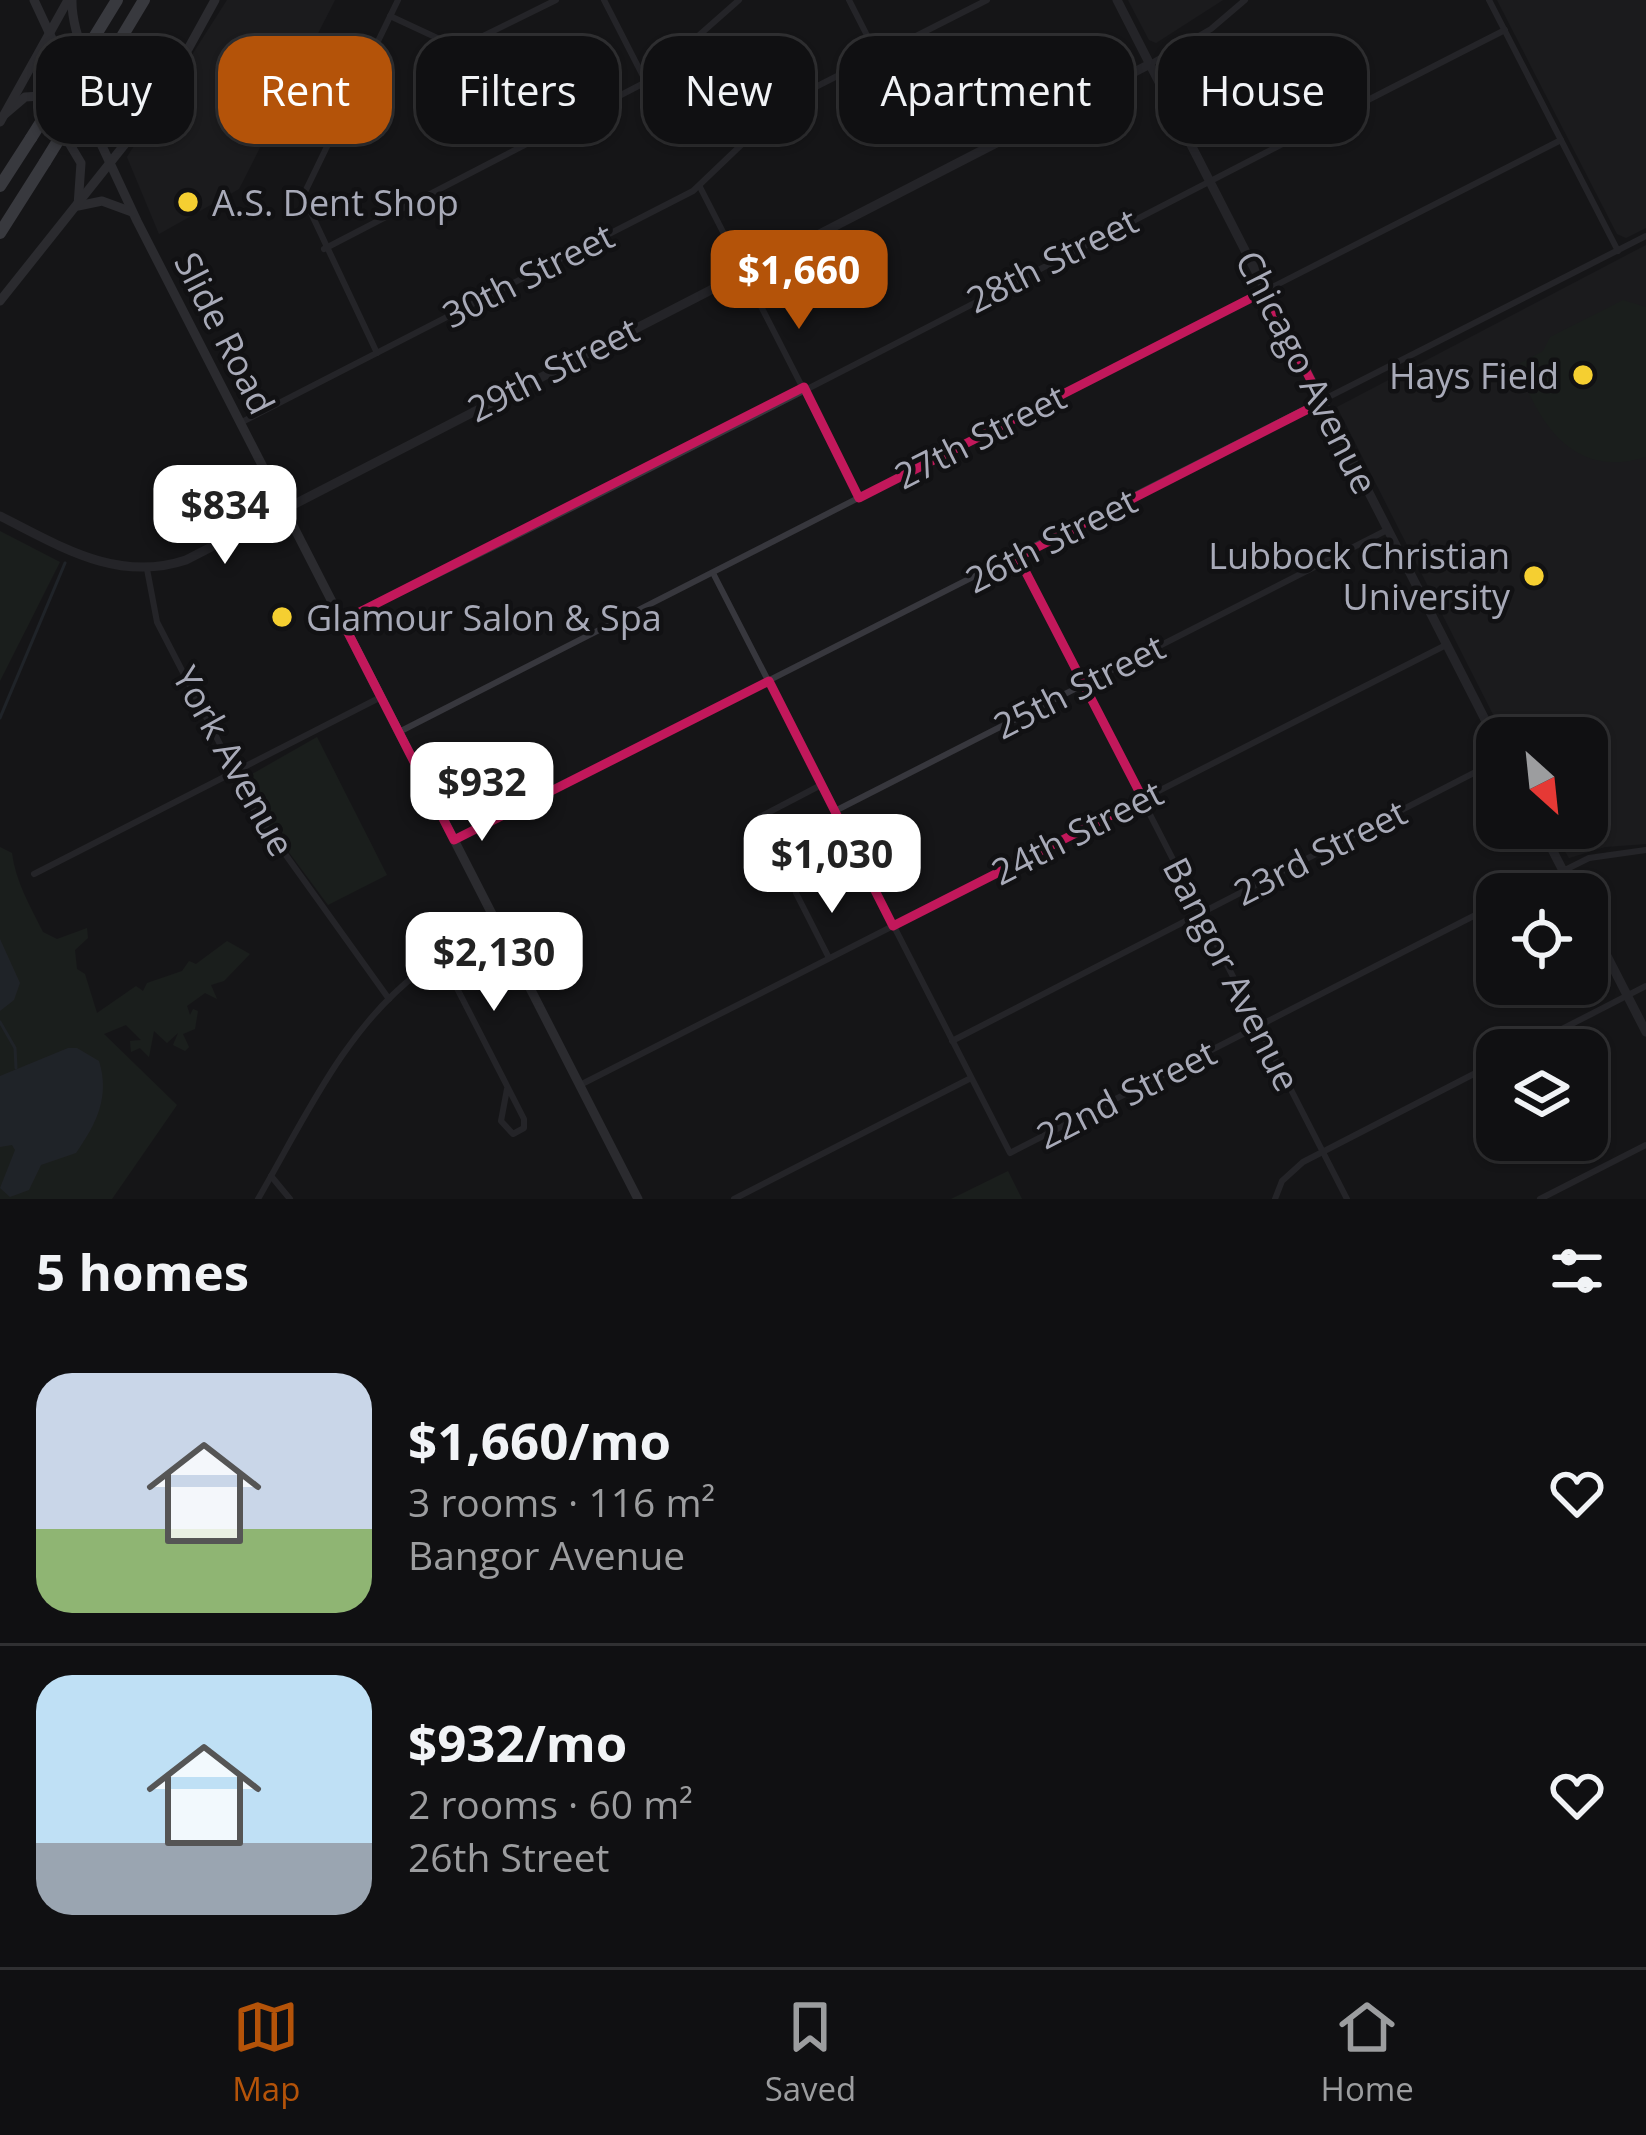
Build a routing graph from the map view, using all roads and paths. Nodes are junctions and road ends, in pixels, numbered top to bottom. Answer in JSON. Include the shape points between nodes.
{"nodes":[{"id":1,"x":34,"y":0,"type":"edge"},
{"id":2,"x":70,"y":0,"type":"edge"},
{"id":3,"x":144,"y":0,"type":"edge"},
{"id":4,"x":215,"y":0,"type":"edge"},
{"id":5,"x":398,"y":0,"type":"edge"},
{"id":6,"x":556,"y":0,"type":"edge"},
{"id":7,"x":604,"y":0,"type":"edge"},
{"id":8,"x":739,"y":0,"type":"edge"},
{"id":9,"x":849,"y":0,"type":"edge"},
{"id":10,"x":987,"y":0,"type":"edge"},
{"id":11,"x":1118,"y":0,"type":"edge"},
{"id":12,"x":1245,"y":0,"type":"edge"},
{"id":13,"x":1490,"y":0,"type":"edge"},
{"id":14,"x":114,"y":5,"type":"edge"},
{"id":15,"x":390,"y":16,"type":"junction"},
{"id":16,"x":1505,"y":30,"type":"junction"},
{"id":17,"x":51,"y":34,"type":"junction"},
{"id":18,"x":78,"y":36,"type":"edge"},
{"id":19,"x":698,"y":36,"type":"edge"},
{"id":20,"x":867,"y":36,"type":"edge"},
{"id":21,"x":916,"y":36,"type":"edge"},
{"id":22,"x":194,"y":38,"type":"edge"},
{"id":23,"x":1150,"y":64,"type":"junction"},
{"id":24,"x":839,"y":75,"type":"edge"},
{"id":25,"x":643,"y":76,"type":"edge"},
{"id":26,"x":643,"y":84,"type":"edge"},
{"id":27,"x":2,"y":118,"type":"edge"},
{"id":28,"x":1561,"y":140,"type":"junction"},
{"id":29,"x":128,"y":144,"type":"edge"},
{"id":30,"x":112,"y":167,"type":"junction"},
{"id":31,"x":1209,"y":180,"type":"junction"},
{"id":32,"x":0,"y":186,"type":"edge"},
{"id":33,"x":700,"y":187,"type":"junction"},
{"id":34,"x":78,"y":206,"type":"junction"},
{"id":35,"x":133,"y":213,"type":"junction"},
{"id":36,"x":0,"y":233,"type":"edge"},
{"id":37,"x":1646,"y":236,"type":"edge"},
{"id":38,"x":324,"y":249,"type":"junction"},
{"id":39,"x":1618,"y":251,"type":"junction"},
{"id":40,"x":744,"y":270,"type":"junction"},
{"id":41,"x":1265,"y":291,"type":"junction"},
{"id":42,"x":0,"y":301,"type":"edge"},
{"id":43,"x":377,"y":353,"type":"junction"},
{"id":44,"x":803,"y":387,"type":"junction"},
{"id":45,"x":1322,"y":402,"type":"junction"},
{"id":46,"x":240,"y":423,"type":"junction"},
{"id":47,"x":859,"y":498,"type":"junction"},
{"id":48,"x":286,"y":510,"type":"junction"},
{"id":49,"x":0,"y":516,"type":"edge"},
{"id":50,"x":1387,"y":530,"type":"junction"},
{"id":51,"x":1018,"y":557,"type":"junction"},
{"id":52,"x":147,"y":569,"type":"junction"},
{"id":53,"x":713,"y":573,"type":"junction"},
{"id":54,"x":342,"y":621,"type":"junction"},
{"id":55,"x":1447,"y":645,"type":"junction"},
{"id":56,"x":769,"y":681,"type":"junction"},
{"id":57,"x":1083,"y":684,"type":"junction"},
{"id":58,"x":381,"y":697,"type":"junction"},
{"id":59,"x":1484,"y":717,"type":"edge"},
{"id":60,"x":399,"y":732,"type":"junction"},
{"id":61,"x":1476,"y":772,"type":"edge"},
{"id":62,"x":234,"y":773,"type":"junction"},
{"id":63,"x":822,"y":785,"type":"junction"},
{"id":64,"x":1143,"y":799,"type":"junction"},
{"id":65,"x":835,"y":811,"type":"junction"},
{"id":66,"x":760,"y":817,"type":"dead end"},
{"id":67,"x":454,"y":840,"type":"junction"},
{"id":68,"x":1552,"y":849,"type":"edge"},
{"id":69,"x":1646,"y":850,"type":"edge"},
{"id":70,"x":1563,"y":870,"type":"junction"},
{"id":71,"x":1557,"y":873,"type":"edge"},
{"id":72,"x":1564,"y":873,"type":"edge"},
{"id":73,"x":34,"y":874,"type":"dead end"},
{"id":74,"x":796,"y":893,"type":"dead end"},
{"id":75,"x":1201,"y":914,"type":"junction"},
{"id":76,"x":1476,"y":915,"type":"edge"},
{"id":77,"x":893,"y":926,"type":"junction"},
{"id":78,"x":499,"y":927,"type":"junction"},
{"id":79,"x":441,"y":957,"type":"junction"},
{"id":80,"x":1608,"y":957,"type":"edge"},
{"id":81,"x":829,"y":958,"type":"junction"},
{"id":82,"x":1646,"y":986,"type":"edge"},
{"id":83,"x":1628,"y":996,"type":"junction"},
{"id":84,"x":389,"y":999,"type":"junction"},
{"id":85,"x":1258,"y":1026,"type":"junction"},
{"id":86,"x":1563,"y":1029,"type":"edge"},
{"id":87,"x":1646,"y":1032,"type":"edge"},
{"id":88,"x":952,"y":1041,"type":"junction"},
{"id":89,"x":1476,"y":1074,"type":"edge"},
{"id":90,"x":971,"y":1078,"type":"junction"},
{"id":91,"x":580,"y":1085,"type":"junction"},
{"id":92,"x":507,"y":1089,"type":"junction"},
{"id":93,"x":1646,"y":1145,"type":"edge"},
{"id":94,"x":1322,"y":1152,"type":"junction"},
{"id":95,"x":271,"y":1176,"type":"junction"},
{"id":96,"x":258,"y":1199,"type":"edge"},
{"id":97,"x":290,"y":1199,"type":"edge"},
{"id":98,"x":638,"y":1199,"type":"edge"},
{"id":99,"x":734,"y":1199,"type":"edge"},
{"id":100,"x":1275,"y":1199,"type":"edge"},
{"id":101,"x":1347,"y":1199,"type":"edge"},
{"id":102,"x":1540,"y":1199,"type":"edge"}],
"edges":[{"from":1,"to":17,"type":"main road","name":"Slide Road"},
{"from":2,"to":17,"type":"main road"},
{"from":2,"to":18,"type":"main road"},
{"from":3,"to":36,"type":"highway","bridge":true},
{"from":4,"to":22,"type":"main road"},
{"from":5,"to":15,"type":"street"},
{"from":6,"to":15,"type":"street","via":[[467,44]]},
{"from":7,"to":25,"type":"street"},
{"from":8,"to":19,"type":"street"},
{"from":9,"to":20,"type":"street"},
{"from":10,"to":21,"type":"street","name":"30th Street"},
{"from":11,"to":23,"type":"street","name":"Chicago Avenue"},
{"from":12,"to":23,"type":"street"},
{"from":13,"to":16,"type":"street"},
{"from":14,"to":32,"type":"highway","bridge":true},
{"from":15,"to":38,"type":"street","via":[[303,188]]},
{"from":16,"to":28,"type":"street"},
{"from":16,"to":31,"type":"street","name":"28th Street"},
{"from":17,"to":27,"type":"main road"},
{"from":17,"to":30,"type":"main road","name":"Slide Road"},
{"from":23,"to":31,"type":"street","name":"Chicago Avenue"},
{"from":23,"to":40,"type":"street","name":"29th Street"},
{"from":24,"to":33,"type":"street","name":"30th Street","via":[[786,101]]},
{"from":26,"to":38,"type":"street"},
{"from":27,"to":34,"type":"main road","via":[[25,97],[47,102],[82,163]]},
{"from":28,"to":39,"type":"street"},
{"from":28,"to":41,"type":"street","name":"27th Street"},
{"from":29,"to":30,"type":"main road"},
{"from":30,"to":34,"type":"main road"},
{"from":30,"to":35,"type":"main road","name":"Slide Road"},
{"from":31,"to":41,"type":"street","name":"Chicago Avenue"},
{"from":31,"to":44,"type":"street","name":"28th Street"},
{"from":33,"to":40,"type":"street"},
{"from":33,"to":43,"type":"street","name":"30th Street"},
{"from":34,"to":35,"type":"main road","via":[[102,202]]},
{"from":34,"to":42,"type":"main road"},
{"from":35,"to":46,"type":"main road","name":"Slide Road"},
{"from":37,"to":39,"type":"street","name":"26th Street"},
{"from":38,"to":43,"type":"street"},
{"from":39,"to":45,"type":"street","name":"26th Street"},
{"from":40,"to":44,"type":"street"},
{"from":40,"to":48,"type":"street","name":"29th Street"},
{"from":41,"to":45,"type":"street","name":"Chicago Avenue"},
{"from":41,"to":47,"type":"street","name":"27th Street"},
{"from":43,"to":46,"type":"street","name":"30th Street"},
{"from":44,"to":47,"type":"street"},
{"from":44,"to":54,"type":"street","name":"28th Street","via":[[631,482]]},
{"from":45,"to":50,"type":"street","name":"Chicago Avenue"},
{"from":45,"to":51,"type":"street","name":"26th Street"},
{"from":46,"to":48,"type":"main road","name":"Slide Road"},
{"from":47,"to":53,"type":"street","name":"27th Street"},
{"from":48,"to":52,"type":"street","name":"29th Street","via":[[199,555]]},
{"from":48,"to":54,"type":"main road","name":"Slide Road"},
{"from":49,"to":52,"type":"street","via":[[99,563]]},
{"from":50,"to":55,"type":"street","name":"Chicago Avenue"},
{"from":50,"to":57,"type":"street","name":"25th Street"},
{"from":51,"to":56,"type":"street","name":"26th Street"},
{"from":51,"to":57,"type":"street","name":"Bangor Avenue"},
{"from":52,"to":62,"type":"street","name":"York Avenue","via":[[158,622]]},
{"from":53,"to":56,"type":"street"},
{"from":53,"to":60,"type":"street","name":"27th Street"},
{"from":54,"to":58,"type":"main road","name":"Slide Road"},
{"from":55,"to":59,"type":"street","name":"Chicago Avenue"},
{"from":55,"to":64,"type":"street","name":"24th Street"},
{"from":56,"to":63,"type":"street"},
{"from":56,"to":67,"type":"street","name":"26th Street"},
{"from":57,"to":64,"type":"street","name":"Bangor Avenue"},
{"from":57,"to":65,"type":"street","name":"25th Street"},
{"from":58,"to":60,"type":"main road","name":"Slide Road"},
{"from":58,"to":62,"type":"street"},
{"from":60,"to":67,"type":"main road","name":"Slide Road"},
{"from":61,"to":75,"type":"street","name":"23rd Street"},
{"from":62,"to":73,"type":"street"},
{"from":62,"to":84,"type":"street","name":"York Avenue","via":[[265,829]]},
{"from":63,"to":65,"type":"street"},
{"from":63,"to":66,"type":"street"},
{"from":64,"to":75,"type":"street","name":"Bangor Avenue"},
{"from":64,"to":77,"type":"street","name":"24th Street"},
{"from":65,"to":77,"type":"street"},
{"from":67,"to":78,"type":"main road","name":"Slide Road"},
{"from":68,"to":70,"type":"street"},
{"from":69,"to":70,"type":"street"},
{"from":70,"to":71,"type":"street"},
{"from":70,"to":72,"type":"street"},
{"from":74,"to":81,"type":"street"},
{"from":75,"to":85,"type":"street","name":"Bangor Avenue"},
{"from":75,"to":88,"type":"street","name":"23rd Street"},
{"from":76,"to":85,"type":"street","name":"22nd Street"},
{"from":77,"to":81,"type":"street","name":"24th Street"},
{"from":77,"to":88,"type":"street"},
{"from":78,"to":79,"type":"street"},
{"from":78,"to":91,"type":"main road","name":"Slide Road"},
{"from":79,"to":84,"type":"street"},
{"from":79,"to":92,"type":"street"},
{"from":80,"to":83,"type":"street"},
{"from":81,"to":91,"type":"street","name":"24th Street"},
{"from":82,"to":83,"type":"street"},
{"from":83,"to":86,"type":"street"},
{"from":83,"to":87,"type":"street"},
{"from":84,"to":95,"type":"street","via":[[330,1073]]},
{"from":85,"to":90,"type":"street","name":"22nd Street","via":[[1010,1153]]},
{"from":85,"to":94,"type":"street","name":"Bangor Avenue"},
{"from":88,"to":90,"type":"street"},
{"from":89,"to":94,"type":"street"},
{"from":90,"to":99,"type":"street"},
{"from":91,"to":98,"type":"main road","name":"Slide Road"},
{"from":92,"to":92,"type":"street","via":[[502,1126],[513,1134],[524,1119]]},
{"from":93,"to":102,"type":"street"},
{"from":94,"to":100,"type":"street","via":[[1291,1172]]},
{"from":94,"to":101,"type":"street","name":"Bangor Avenue"},
{"from":95,"to":96,"type":"street"},
{"from":95,"to":97,"type":"street"}]}
